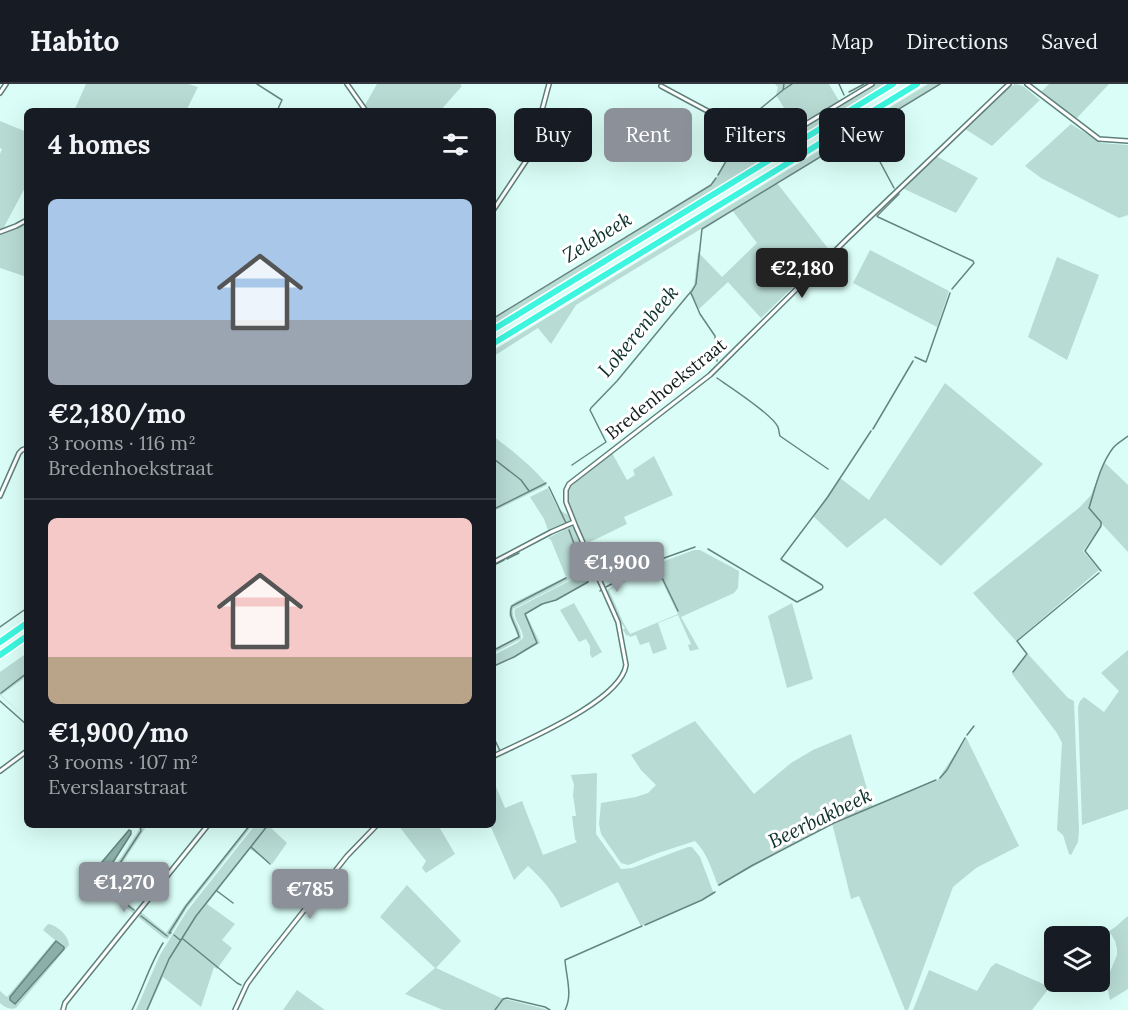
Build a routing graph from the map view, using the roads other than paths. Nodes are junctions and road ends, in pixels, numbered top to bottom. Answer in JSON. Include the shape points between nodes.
{"nodes":[{"id":1,"x":6,"y":84,"type":"edge"},
{"id":2,"x":347,"y":84,"type":"edge"},
{"id":3,"x":549,"y":84,"type":"edge"},
{"id":4,"x":872,"y":84,"type":"edge"},
{"id":5,"x":893,"y":84,"type":"edge"},
{"id":6,"x":917,"y":84,"type":"edge"},
{"id":7,"x":1009,"y":84,"type":"edge"},
{"id":8,"x":1027,"y":84,"type":"edge"},
{"id":9,"x":662,"y":86,"type":"dead end"},
{"id":10,"x":0,"y":93,"type":"edge"},
{"id":11,"x":364,"y":108,"type":"edge"},
{"id":12,"x":1128,"y":141,"type":"edge"},
{"id":13,"x":496,"y":206,"type":"edge"},
{"id":14,"x":24,"y":222,"type":"edge"},
{"id":15,"x":0,"y":231,"type":"edge"},
{"id":16,"x":496,"y":328,"type":"edge"},
{"id":17,"x":496,"y":342,"type":"edge"},
{"id":18,"x":24,"y":449,"type":"edge"},
{"id":19,"x":0,"y":496,"type":"edge"},
{"id":20,"x":574,"y":522,"type":"junction"},
{"id":21,"x":496,"y":561,"type":"edge"},
{"id":22,"x":24,"y":625,"type":"edge"},
{"id":23,"x":24,"y":638,"type":"edge"},
{"id":24,"x":0,"y":642,"type":"edge"},
{"id":25,"x":0,"y":655,"type":"edge"},
{"id":26,"x":24,"y":753,"type":"edge"},
{"id":27,"x":496,"y":755,"type":"edge"},
{"id":28,"x":0,"y":771,"type":"edge"},
{"id":29,"x":206,"y":828,"type":"edge"},
{"id":30,"x":374,"y":828,"type":"edge"},
{"id":31,"x":63,"y":1010,"type":"edge"},
{"id":32,"x":236,"y":1010,"type":"edge"}],
"edges":[{"from":1,"to":10,"type":"street"},
{"from":2,"to":11,"type":"street"},
{"from":3,"to":13,"type":"street","via":[[530,155]]},
{"from":4,"to":9,"type":"street","via":[[756,152],[748,149],[728,122]]},
{"from":5,"to":16,"type":"highway"},
{"from":6,"to":17,"type":"highway"},
{"from":7,"to":20,"type":"street","name":"Bredenhoekstraat","via":[[710,375],[569,484],[565,496]]},
{"from":8,"to":12,"type":"street","via":[[1099,140]]},
{"from":14,"to":15,"type":"street"},
{"from":18,"to":19,"type":"street"},
{"from":20,"to":21,"type":"street"},
{"from":20,"to":27,"type":"street","via":[[618,622],[625,669],[600,699],[577,715]]},
{"from":22,"to":24,"type":"highway"},
{"from":23,"to":25,"type":"highway"},
{"from":26,"to":28,"type":"street"},
{"from":29,"to":31,"type":"street"},
{"from":30,"to":32,"type":"street","via":[[347,856],[261,965],[247,984]]}]}
